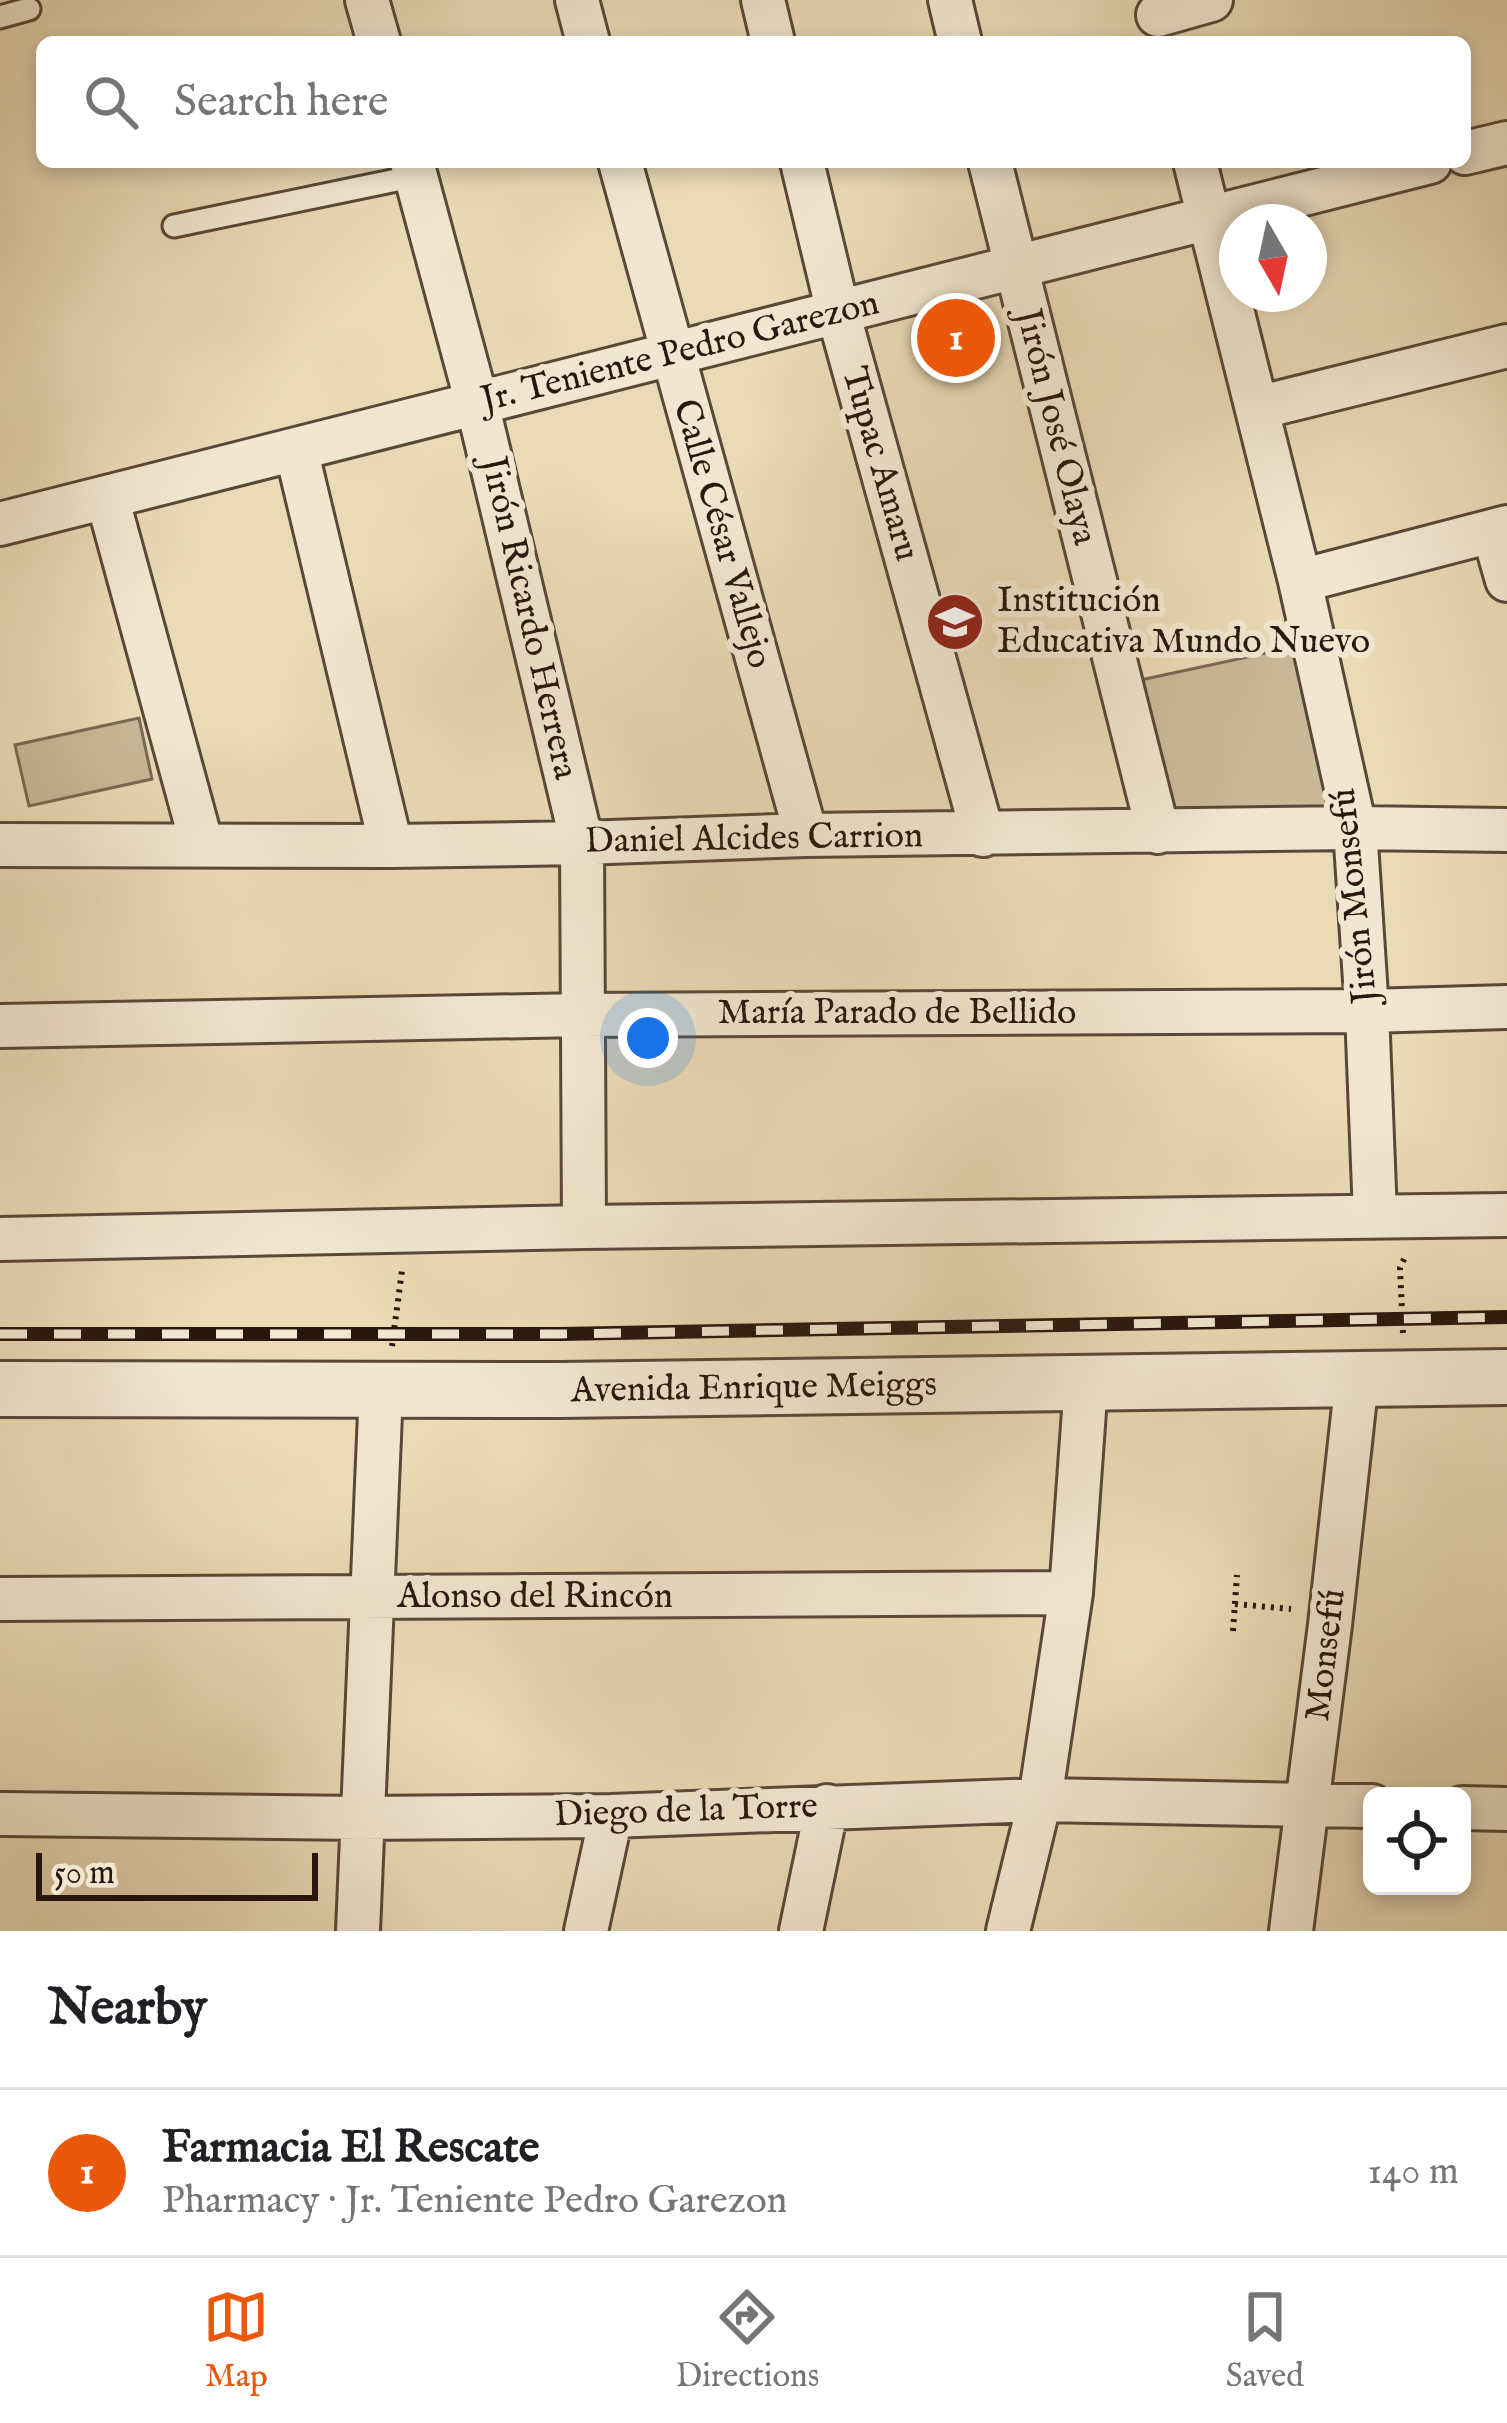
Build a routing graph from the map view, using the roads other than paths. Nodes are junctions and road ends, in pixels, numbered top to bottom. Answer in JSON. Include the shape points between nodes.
{"nodes":[{"id":1,"x":368,"y":0,"type":"edge"},
{"id":2,"x":577,"y":0,"type":"edge"},
{"id":3,"x":763,"y":0,"type":"edge"},
{"id":4,"x":950,"y":0,"type":"edge"},
{"id":5,"x":1211,"y":0,"type":"edge"},
{"id":6,"x":29,"y":9,"type":"dead end"},
{"id":7,"x":0,"y":17,"type":"edge"},
{"id":8,"x":1159,"y":19,"type":"edge"},
{"id":9,"x":377,"y":36,"type":"edge"},
{"id":10,"x":586,"y":36,"type":"edge"},
{"id":11,"x":772,"y":36,"type":"edge"},
{"id":12,"x":959,"y":36,"type":"edge"},
{"id":13,"x":1507,"y":142,"type":"edge"},
{"id":14,"x":1471,"y":151,"type":"edge"},
{"id":15,"x":622,"y":168,"type":"edge"},
{"id":16,"x":803,"y":168,"type":"edge"},
{"id":17,"x":992,"y":168,"type":"edge"},
{"id":18,"x":1196,"y":168,"type":"edge"},
{"id":19,"x":1406,"y":168,"type":"edge"},
{"id":20,"x":414,"y":169,"type":"edge"},
{"id":21,"x":1209,"y":218,"type":"junction"},
{"id":22,"x":174,"y":226,"type":"dead end"},
{"id":23,"x":1016,"y":266,"type":"junction"},
{"id":24,"x":838,"y":312,"type":"junction"},
{"id":25,"x":1507,"y":346,"type":"edge"},
{"id":26,"x":672,"y":354,"type":"junction"},
{"id":27,"x":478,"y":403,"type":"junction"},
{"id":28,"x":1257,"y":408,"type":"junction"},
{"id":29,"x":296,"y":449,"type":"junction"},
{"id":30,"x":107,"y":497,"type":"junction"},
{"id":31,"x":0,"y":524,"type":"edge"},
{"id":32,"x":1500,"y":529,"type":"edge"},
{"id":33,"x":1507,"y":580,"type":"edge"},
{"id":34,"x":1300,"y":581,"type":"junction"},
{"id":35,"x":1355,"y":828,"type":"junction"},
{"id":36,"x":1507,"y":830,"type":"edge"},
{"id":37,"x":1158,"y":832,"type":"junction"},
{"id":38,"x":983,"y":835,"type":"junction"},
{"id":39,"x":806,"y":836,"type":"junction"},
{"id":40,"x":583,"y":843,"type":"junction"},
{"id":41,"x":0,"y":845,"type":"edge"},
{"id":42,"x":202,"y":845,"type":"junction"},
{"id":43,"x":392,"y":846,"type":"junction"},
{"id":44,"x":1507,"y":1007,"type":"edge"},
{"id":45,"x":1367,"y":1010,"type":"junction"},
{"id":46,"x":582,"y":1015,"type":"junction"},
{"id":47,"x":0,"y":1026,"type":"edge"},
{"id":48,"x":1375,"y":1215,"type":"junction"},
{"id":49,"x":1507,"y":1215,"type":"edge"},
{"id":50,"x":584,"y":1226,"type":"junction"},
{"id":51,"x":0,"y":1239,"type":"edge"},
{"id":52,"x":1507,"y":1378,"type":"edge"},
{"id":53,"x":1357,"y":1379,"type":"junction"},
{"id":54,"x":1086,"y":1383,"type":"junction"},
{"id":55,"x":0,"y":1389,"type":"edge"},
{"id":56,"x":381,"y":1390,"type":"junction"},
{"id":57,"x":1071,"y":1593,"type":"junction"},
{"id":58,"x":0,"y":1598,"type":"edge"},
{"id":59,"x":372,"y":1598,"type":"junction"},
{"id":60,"x":1040,"y":1800,"type":"junction"},
{"id":61,"x":1307,"y":1804,"type":"junction"},
{"id":62,"x":827,"y":1806,"type":"junction"},
{"id":63,"x":1363,"y":1806,"type":"edge"},
{"id":64,"x":1471,"y":1808,"type":"edge"},
{"id":65,"x":1507,"y":1809,"type":"edge"},
{"id":66,"x":0,"y":1814,"type":"edge"},
{"id":67,"x":611,"y":1816,"type":"junction"},
{"id":68,"x":361,"y":1818,"type":"junction"},
{"id":69,"x":358,"y":1931,"type":"edge"},
{"id":70,"x":586,"y":1931,"type":"edge"},
{"id":71,"x":801,"y":1931,"type":"edge"},
{"id":72,"x":1008,"y":1931,"type":"edge"},
{"id":73,"x":1291,"y":1931,"type":"edge"}],
"edges":[{"from":1,"to":9,"type":"street"},
{"from":2,"to":10,"type":"street"},
{"from":3,"to":11,"type":"street"},
{"from":4,"to":12,"type":"street"},
{"from":5,"to":8,"type":"street"},
{"from":6,"to":7,"type":"lane"},
{"from":13,"to":14,"type":"street"},
{"from":15,"to":26,"type":"street","name":"Calle César Vallejo"},
{"from":16,"to":24,"type":"street","name":"Tupac Amaru"},
{"from":17,"to":23,"type":"street","name":"Jirón José Olaya"},
{"from":18,"to":21,"type":"street","name":"Jirón Monsefú"},
{"from":19,"to":21,"type":"street","name":"Jr. Teniente Pedro Garezon"},
{"from":20,"to":22,"type":"lane"},
{"from":20,"to":27,"type":"street","name":"Jirón Ricardo Herrera"},
{"from":21,"to":23,"type":"street","name":"Jr. Teniente Pedro Garezon"},
{"from":21,"to":28,"type":"street","name":"Jirón Monsefú"},
{"from":23,"to":24,"type":"street","name":"Jr. Teniente Pedro Garezon"},
{"from":23,"to":37,"type":"street","name":"Jirón José Olaya"},
{"from":24,"to":26,"type":"street","name":"Jr. Teniente Pedro Garezon"},
{"from":24,"to":38,"type":"street","name":"Tupac Amaru"},
{"from":25,"to":28,"type":"street"},
{"from":26,"to":27,"type":"street","name":"Jr. Teniente Pedro Garezon"},
{"from":26,"to":39,"type":"street","name":"Calle César Vallejo"},
{"from":27,"to":29,"type":"street","name":"Jr. Teniente Pedro Garezon"},
{"from":27,"to":40,"type":"street","name":"Jirón Ricardo Herrera"},
{"from":28,"to":34,"type":"street","name":"Jirón Monsefú"},
{"from":29,"to":30,"type":"street","name":"Jr. Teniente Pedro Garezon"},
{"from":29,"to":43,"type":"street"},
{"from":30,"to":31,"type":"street","name":"Jr. Teniente Pedro Garezon"},
{"from":30,"to":42,"type":"street"},
{"from":32,"to":33,"type":"street"},
{"from":32,"to":34,"type":"street"},
{"from":34,"to":35,"type":"street","name":"Jirón Monsefú"},
{"from":35,"to":36,"type":"street","name":"Daniel Alcides Carrion"},
{"from":35,"to":37,"type":"street","name":"Daniel Alcides Carrion"},
{"from":35,"to":45,"type":"street","name":"Jirón Monsefú"},
{"from":37,"to":38,"type":"street","name":"Daniel Alcides Carrion"},
{"from":38,"to":39,"type":"street","name":"Daniel Alcides Carrion"},
{"from":39,"to":40,"type":"street","name":"Daniel Alcides Carrion"},
{"from":40,"to":43,"type":"street","name":"Daniel Alcides Carrion"},
{"from":40,"to":46,"type":"street","name":"Jirón Ricardo Herrera"},
{"from":41,"to":42,"type":"street","name":"Daniel Alcides Carrion"},
{"from":42,"to":43,"type":"street","name":"Daniel Alcides Carrion"},
{"from":44,"to":45,"type":"street","name":"María Parado de Bellido"},
{"from":45,"to":46,"type":"street","name":"María Parado de Bellido"},
{"from":45,"to":48,"type":"street","name":"Jirón Monsefú"},
{"from":46,"to":47,"type":"street","name":"María Parado de Bellido"},
{"from":46,"to":50,"type":"street","name":"Jirón Ricardo Herrera"},
{"from":48,"to":49,"type":"street"},
{"from":48,"to":50,"type":"street"},
{"from":50,"to":51,"type":"street"},
{"from":52,"to":53,"type":"street","name":"Avenida Enrique Meiggs"},
{"from":53,"to":54,"type":"street","name":"Avenida Enrique Meiggs"},
{"from":53,"to":61,"type":"street","name":"Monsefú"},
{"from":54,"to":56,"type":"street","name":"Avenida Enrique Meiggs"},
{"from":54,"to":57,"type":"street"},
{"from":55,"to":56,"type":"street","name":"Avenida Enrique Meiggs"},
{"from":56,"to":59,"type":"street"},
{"from":57,"to":59,"type":"street","name":"Alonso del Rincón"},
{"from":57,"to":60,"type":"street"},
{"from":58,"to":59,"type":"street","name":"Alonso del Rincón"},
{"from":59,"to":68,"type":"street"},
{"from":60,"to":61,"type":"street","name":"Diego de la Torre"},
{"from":60,"to":62,"type":"street","name":"Diego de la Torre"},
{"from":60,"to":72,"type":"street"},
{"from":61,"to":63,"type":"street","name":"Diego de la Torre"},
{"from":61,"to":73,"type":"street","name":"Monsefú"},
{"from":62,"to":67,"type":"street","name":"Diego de la Torre"},
{"from":62,"to":71,"type":"street"},
{"from":64,"to":65,"type":"street"},
{"from":66,"to":68,"type":"street","name":"Diego de la Torre"},
{"from":67,"to":68,"type":"street","name":"Diego de la Torre"},
{"from":67,"to":70,"type":"street"},
{"from":68,"to":69,"type":"street"}]}
